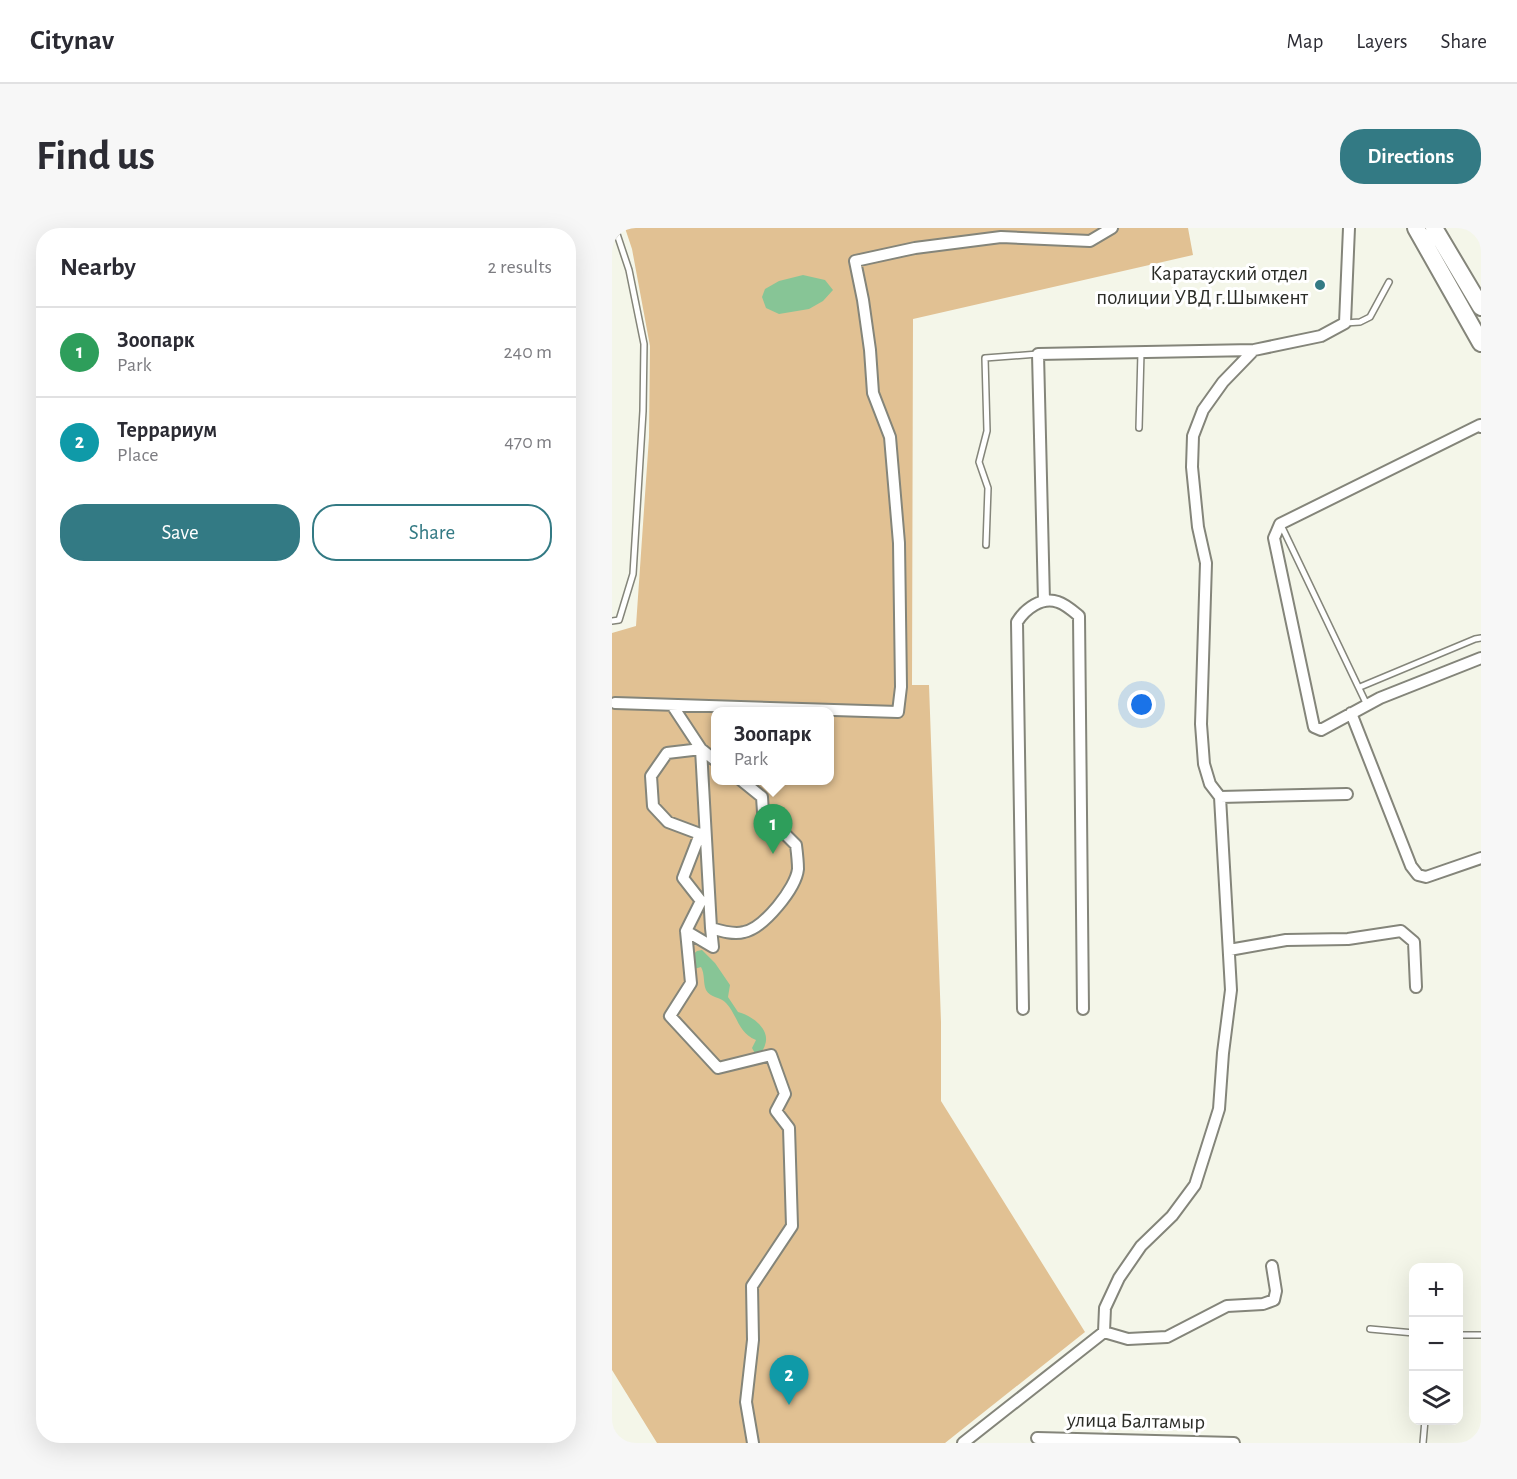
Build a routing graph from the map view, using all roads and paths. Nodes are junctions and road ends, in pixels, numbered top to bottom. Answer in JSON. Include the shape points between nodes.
{"nodes":[{"id":1,"x":615,"y":228,"type":"edge"},
{"id":2,"x":1112,"y":228,"type":"edge"},
{"id":3,"x":1349,"y":228,"type":"edge"},
{"id":4,"x":1416,"y":228,"type":"edge"},
{"id":5,"x":1434,"y":228,"type":"edge"},
{"id":6,"x":1389,"y":282,"type":"dead end"},
{"id":7,"x":1481,"y":307,"type":"edge"},
{"id":8,"x":1345,"y":323,"type":"junction"},
{"id":9,"x":1481,"y":343,"type":"edge"},
{"id":10,"x":1254,"y":350,"type":"junction"},
{"id":11,"x":1141,"y":352,"type":"junction"},
{"id":12,"x":1038,"y":354,"type":"junction"},
{"id":13,"x":1481,"y":426,"type":"edge"},
{"id":14,"x":1139,"y":428,"type":"dead end"},
{"id":15,"x":1280,"y":524,"type":"junction"},
{"id":16,"x":986,"y":545,"type":"dead end"},
{"id":17,"x":1044,"y":601,"type":"junction"},
{"id":18,"x":612,"y":621,"type":"edge"},
{"id":19,"x":1481,"y":638,"type":"edge"},
{"id":20,"x":1481,"y":658,"type":"edge"},
{"id":21,"x":1360,"y":687,"type":"junction"},
{"id":22,"x":615,"y":703,"type":"dead end"},
{"id":23,"x":672,"y":705,"type":"junction"},
{"id":24,"x":1367,"y":705,"type":"junction"},
{"id":25,"x":737,"y":707,"type":"edge"},
{"id":26,"x":834,"y":710,"type":"edge"},
{"id":27,"x":1351,"y":713,"type":"junction"},
{"id":28,"x":701,"y":749,"type":"junction"},
{"id":29,"x":711,"y":757,"type":"edge"},
{"id":30,"x":747,"y":785,"type":"edge"},
{"id":31,"x":1347,"y":794,"type":"dead end"},
{"id":32,"x":1220,"y":797,"type":"junction"},
{"id":33,"x":1481,"y":858,"type":"edge"},
{"id":34,"x":711,"y":928,"type":"junction"},
{"id":35,"x":686,"y":931,"type":"junction"},
{"id":36,"x":1229,"y":950,"type":"junction"},
{"id":37,"x":1416,"y":987,"type":"dead end"},
{"id":38,"x":1023,"y":1009,"type":"dead end"},
{"id":39,"x":1083,"y":1009,"type":"dead end"},
{"id":40,"x":1272,"y":1266,"type":"dead end"},
{"id":41,"x":1370,"y":1329,"type":"dead end"},
{"id":42,"x":1104,"y":1332,"type":"junction"},
{"id":43,"x":1409,"y":1333,"type":"edge"},
{"id":44,"x":1463,"y":1335,"type":"edge"},
{"id":45,"x":1481,"y":1335,"type":"edge"},
{"id":46,"x":1425,"y":1425,"type":"edge"},
{"id":47,"x":1037,"y":1438,"type":"dead end"},
{"id":48,"x":753,"y":1443,"type":"edge"},
{"id":49,"x":963,"y":1443,"type":"edge"},
{"id":50,"x":1234,"y":1443,"type":"edge"},
{"id":51,"x":1423,"y":1443,"type":"edge"}],
"edges":[{"from":1,"to":18,"type":"lane","via":[[629,270],[644,344],[633,574],[619,620]]},
{"from":2,"to":26,"type":"street","via":[[1090,241],[1001,237],[915,248],[855,261],[869,340],[873,393],[890,437],[899,543],[901,687],[898,712]]},
{"from":3,"to":8,"type":"street"},
{"from":4,"to":9,"type":"main road"},
{"from":5,"to":7,"type":"main road"},
{"from":6,"to":8,"type":"lane","via":[[1370,317]]},
{"from":8,"to":10,"type":"street","via":[[1321,336]]},
{"from":10,"to":11,"type":"street"},
{"from":10,"to":32,"type":"street","via":[[1203,410],[1193,436],[1198,526],[1206,563],[1201,724],[1204,764],[1210,784]]},
{"from":11,"to":12,"type":"street"},
{"from":11,"to":14,"type":"lane"},
{"from":12,"to":16,"type":"lane","via":[[985,358],[987,431],[979,462],[988,488]]},
{"from":12,"to":17,"type":"street"},
{"from":13,"to":15,"type":"street"},
{"from":15,"to":21,"type":"lane"},
{"from":15,"to":27,"type":"street","via":[[1274,538],[1314,727],[1321,730]]},
{"from":17,"to":38,"type":"street","via":[[1023,612],[1017,622]]},
{"from":17,"to":39,"type":"street","via":[[1059,602],[1079,616]]},
{"from":19,"to":21,"type":"lane"},
{"from":20,"to":24,"type":"street"},
{"from":21,"to":24,"type":"lane"},
{"from":22,"to":23,"type":"street"},
{"from":23,"to":25,"type":"street"},
{"from":23,"to":28,"type":"street"},
{"from":24,"to":27,"type":"street"},
{"from":27,"to":33,"type":"street","via":[[1411,866],[1418,875],[1426,877]]},
{"from":28,"to":29,"type":"street"},
{"from":28,"to":34,"type":"street"},
{"from":28,"to":35,"type":"street","via":[[667,753],[651,776],[653,806],[668,822],[700,834],[683,878],[701,901]]},
{"from":30,"to":34,"type":"street","via":[[762,797],[763,812],[796,845],[798,871],[766,921],[745,932]]},
{"from":31,"to":32,"type":"street"},
{"from":32,"to":36,"type":"street"},
{"from":34,"to":35,"type":"street","via":[[712,948]]},
{"from":35,"to":48,"type":"street","via":[[691,983],[670,1016],[718,1068],[771,1055],[785,1094],[776,1111],[789,1128],[792,1226],[752,1286],[753,1340],[746,1402]]},
{"from":36,"to":37,"type":"street","via":[[1286,940],[1348,939],[1401,932],[1414,942]]},
{"from":36,"to":42,"type":"street","via":[[1231,990],[1219,1109],[1195,1185],[1172,1216],[1141,1246],[1119,1278],[1105,1308]]},
{"from":40,"to":42,"type":"street","via":[[1274,1300],[1227,1306],[1167,1337],[1128,1339]]},
{"from":41,"to":43,"type":"lane"},
{"from":42,"to":49,"type":"street"},
{"from":44,"to":45,"type":"lane"},
{"from":46,"to":51,"type":"lane"},
{"from":47,"to":50,"type":"street","name":"улица Балтамыр"}]}
